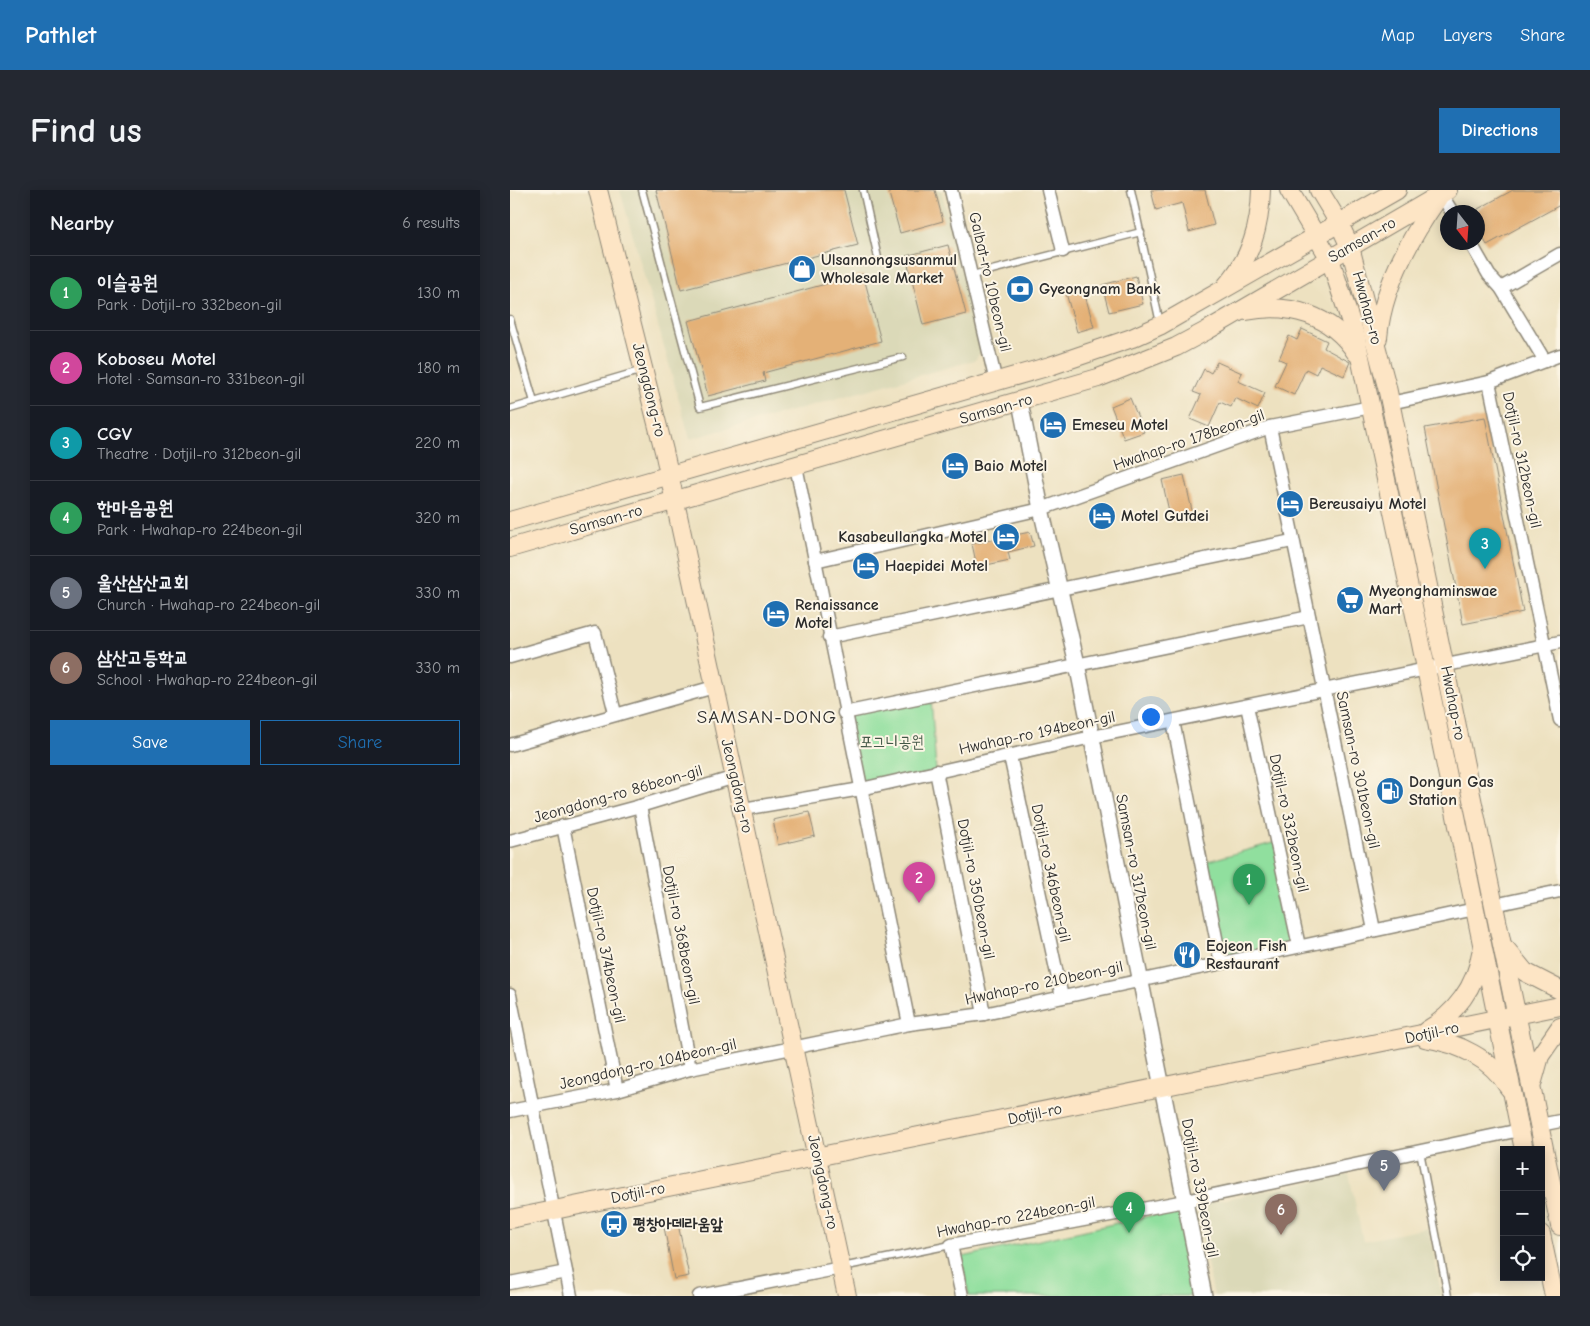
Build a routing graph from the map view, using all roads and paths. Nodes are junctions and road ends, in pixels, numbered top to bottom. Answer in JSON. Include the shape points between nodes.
{"nodes":[{"id":1,"x":598,"y":190,"type":"edge"},
{"id":2,"x":642,"y":190,"type":"edge"},
{"id":3,"x":863,"y":190,"type":"edge"},
{"id":4,"x":951,"y":190,"type":"edge"},
{"id":5,"x":1048,"y":190,"type":"edge"},
{"id":6,"x":1131,"y":190,"type":"edge"},
{"id":7,"x":1261,"y":190,"type":"edge"},
{"id":8,"x":1289,"y":190,"type":"edge"},
{"id":9,"x":1319,"y":190,"type":"edge"},
{"id":10,"x":1397,"y":190,"type":"edge"},
{"id":11,"x":1444,"y":192,"type":"edge"},
{"id":12,"x":1449,"y":205,"type":"edge"},
{"id":13,"x":1340,"y":223,"type":"junction"},
{"id":14,"x":1141,"y":232,"type":"junction"},
{"id":15,"x":1318,"y":236,"type":"junction"},
{"id":16,"x":1350,"y":247,"type":"junction"},
{"id":17,"x":1475,"y":250,"type":"edge"},
{"id":18,"x":1063,"y":251,"type":"junction"},
{"id":19,"x":1560,"y":254,"type":"edge"},
{"id":20,"x":878,"y":258,"type":"dead end"},
{"id":21,"x":1330,"y":259,"type":"junction"},
{"id":22,"x":972,"y":275,"type":"junction"},
{"id":23,"x":1501,"y":288,"type":"junction"},
{"id":24,"x":1216,"y":295,"type":"junction"},
{"id":25,"x":1234,"y":315,"type":"junction"},
{"id":26,"x":510,"y":319,"type":"edge"},
{"id":27,"x":1161,"y":325,"type":"junction"},
{"id":28,"x":1378,"y":348,"type":"junction"},
{"id":29,"x":1560,"y":355,"type":"edge"},
{"id":30,"x":903,"y":357,"type":"dead end"},
{"id":31,"x":1545,"y":361,"type":"junction"},
{"id":32,"x":1362,"y":365,"type":"junction"},
{"id":33,"x":645,"y":370,"type":"junction"},
{"id":34,"x":996,"y":382,"type":"junction"},
{"id":35,"x":1489,"y":382,"type":"junction"},
{"id":36,"x":534,"y":402,"type":"junction"},
{"id":37,"x":1020,"y":402,"type":"junction"},
{"id":38,"x":1390,"y":403,"type":"junction"},
{"id":39,"x":1371,"y":407,"type":"junction"},
{"id":40,"x":510,"y":409,"type":"edge"},
{"id":41,"x":1270,"y":427,"type":"junction"},
{"id":42,"x":796,"y":466,"type":"junction"},
{"id":43,"x":669,"y":475,"type":"junction"},
{"id":44,"x":674,"y":501,"type":"junction"},
{"id":45,"x":1041,"y":510,"type":"junction"},
{"id":46,"x":510,"y":521,"type":"edge"},
{"id":47,"x":1292,"y":541,"type":"junction"},
{"id":48,"x":510,"y":548,"type":"edge"},
{"id":49,"x":815,"y":561,"type":"junction"},
{"id":50,"x":1060,"y":589,"type":"junction"},
{"id":51,"x":1309,"y":617,"type":"junction"},
{"id":52,"x":829,"y":637,"type":"junction"},
{"id":53,"x":1560,"y":642,"type":"edge"},
{"id":54,"x":1544,"y":646,"type":"junction"},
{"id":55,"x":510,"y":657,"type":"edge"},
{"id":56,"x":1076,"y":664,"type":"junction"},
{"id":57,"x":1446,"y":665,"type":"junction"},
{"id":58,"x":1427,"y":670,"type":"junction"},
{"id":59,"x":714,"y":687,"type":"junction"},
{"id":60,"x":1325,"y":690,"type":"junction"},
{"id":61,"x":1247,"y":706,"type":"junction"},
{"id":62,"x":615,"y":713,"type":"junction"},
{"id":63,"x":844,"y":713,"type":"junction"},
{"id":64,"x":1560,"y":720,"type":"edge"},
{"id":65,"x":1173,"y":721,"type":"junction"},
{"id":66,"x":1092,"y":737,"type":"junction"},
{"id":67,"x":510,"y":745,"type":"edge"},
{"id":68,"x":1010,"y":756,"type":"junction"},
{"id":69,"x":936,"y":770,"type":"junction"},
{"id":70,"x":735,"y":777,"type":"junction"},
{"id":71,"x":861,"y":789,"type":"junction"},
{"id":72,"x":640,"y":806,"type":"junction"},
{"id":73,"x":743,"y":809,"type":"junction"},
{"id":74,"x":563,"y":826,"type":"junction"},
{"id":75,"x":510,"y":841,"type":"edge"},
{"id":76,"x":1560,"y":891,"type":"edge"},
{"id":77,"x":1494,"y":905,"type":"junction"},
{"id":78,"x":1475,"y":909,"type":"junction"},
{"id":79,"x":1374,"y":930,"type":"junction"},
{"id":80,"x":1502,"y":942,"type":"junction"},
{"id":81,"x":1482,"y":945,"type":"junction"},
{"id":82,"x":1299,"y":946,"type":"junction"},
{"id":83,"x":1220,"y":963,"type":"junction"},
{"id":84,"x":1139,"y":980,"type":"junction"},
{"id":85,"x":1560,"y":990,"type":"edge"},
{"id":86,"x":510,"y":994,"type":"edge"},
{"id":87,"x":1062,"y":997,"type":"junction"},
{"id":88,"x":1560,"y":1006,"type":"edge"},
{"id":89,"x":984,"y":1014,"type":"junction"},
{"id":90,"x":1517,"y":1015,"type":"junction"},
{"id":91,"x":1497,"y":1020,"type":"junction"},
{"id":92,"x":909,"y":1024,"type":"junction"},
{"id":93,"x":1560,"y":1027,"type":"edge"},
{"id":94,"x":1412,"y":1037,"type":"junction"},
{"id":95,"x":794,"y":1048,"type":"junction"},
{"id":96,"x":690,"y":1070,"type":"junction"},
{"id":97,"x":1162,"y":1088,"type":"junction"},
{"id":98,"x":1532,"y":1089,"type":"junction"},
{"id":99,"x":617,"y":1090,"type":"junction"},
{"id":100,"x":1512,"y":1094,"type":"junction"},
{"id":101,"x":533,"y":1106,"type":"junction"},
{"id":102,"x":510,"y":1111,"type":"edge"},
{"id":103,"x":1560,"y":1121,"type":"edge"},
{"id":104,"x":1540,"y":1125,"type":"junction"},
{"id":105,"x":1520,"y":1130,"type":"junction"},
{"id":106,"x":1523,"y":1146,"type":"edge"},
{"id":107,"x":1419,"y":1150,"type":"junction"},
{"id":108,"x":818,"y":1158,"type":"junction"},
{"id":109,"x":1184,"y":1201,"type":"junction"},
{"id":110,"x":554,"y":1210,"type":"junction"},
{"id":111,"x":510,"y":1219,"type":"edge"},
{"id":112,"x":1560,"y":1226,"type":"edge"},
{"id":113,"x":1541,"y":1236,"type":"edge"},
{"id":114,"x":951,"y":1245,"type":"junction"},
{"id":115,"x":841,"y":1268,"type":"junction"},
{"id":116,"x":566,"y":1272,"type":"junction"},
{"id":117,"x":510,"y":1283,"type":"edge"},
{"id":118,"x":738,"y":1292,"type":"edge"},
{"id":119,"x":571,"y":1296,"type":"edge"},
{"id":120,"x":699,"y":1296,"type":"edge"},
{"id":121,"x":847,"y":1296,"type":"edge"},
{"id":122,"x":962,"y":1296,"type":"edge"},
{"id":123,"x":1204,"y":1296,"type":"edge"},
{"id":124,"x":1448,"y":1296,"type":"edge"},
{"id":125,"x":1554,"y":1296,"type":"edge"}],
"edges":[{"from":1,"to":33,"type":"main road","name":"Jeongdong-ro"},
{"from":2,"to":30,"type":"lane","via":[[700,407]]},
{"from":3,"to":20,"type":"lane"},
{"from":4,"to":22,"type":"street","name":"Galbat-ro 10beon-gil"},
{"from":5,"to":18,"type":"street"},
{"from":6,"to":14,"type":"lane"},
{"from":7,"to":24,"type":"main road","via":[[1259,221],[1252,246],[1236,274]]},
{"from":8,"to":15,"type":"main road","name":"Hwahap-ro"},
{"from":9,"to":13,"type":"main road","name":"Hwahap-ro"},
{"from":10,"to":13,"type":"main road","name":"Samsan-ro"},
{"from":11,"to":12,"type":"street"},
{"from":11,"to":16,"type":"main road","name":"Samsan-ro"},
{"from":11,"to":28,"type":"main road","via":[[1425,216],[1399,265],[1382,313]]},
{"from":13,"to":15,"type":"main road","name":"Samsan-ro"},
{"from":13,"to":16,"type":"main road","name":"Hwahap-ro"},
{"from":14,"to":18,"type":"lane"},
{"from":14,"to":27,"type":"lane"},
{"from":15,"to":21,"type":"main road","name":"Hwahap-ro"},
{"from":15,"to":24,"type":"main road","name":"Samsan-ro"},
{"from":16,"to":21,"type":"main road","name":"Samsan-ro"},
{"from":16,"to":28,"type":"main road","name":"Hwahap-ro"},
{"from":17,"to":23,"type":"street"},
{"from":18,"to":22,"type":"lane"},
{"from":19,"to":23,"type":"street"},
{"from":21,"to":25,"type":"main road","name":"Samsan-ro"},
{"from":21,"to":32,"type":"main road","name":"Hwahap-ro"},
{"from":22,"to":34,"type":"street","name":"Galbat-ro 10beon-gil"},
{"from":23,"to":31,"type":"street"},
{"from":24,"to":27,"type":"main road","name":"Samsan-ro"},
{"from":25,"to":32,"type":"main road","via":[[1274,308],[1292,309],[1314,316],[1341,334]]},
{"from":25,"to":37,"type":"main road","name":"Samsan-ro","via":[[1176,347],[1140,362]]},
{"from":26,"to":36,"type":"lane"},
{"from":27,"to":34,"type":"main road","name":"Samsan-ro","via":[[1090,353]]},
{"from":28,"to":38,"type":"main road","name":"Hwahap-ro"},
{"from":29,"to":31,"type":"street"},
{"from":31,"to":35,"type":"street"},
{"from":32,"to":39,"type":"main road","name":"Hwahap-ro"},
{"from":33,"to":36,"type":"lane"},
{"from":33,"to":43,"type":"main road","name":"Jeongdong-ro"},
{"from":34,"to":43,"type":"main road","name":"Samsan-ro"},
{"from":35,"to":38,"type":"street"},
{"from":35,"to":54,"type":"street","name":"Dotjil-ro 312beon-gil"},
{"from":36,"to":40,"type":"lane"},
{"from":37,"to":42,"type":"main road","name":"Samsan-ro"},
{"from":37,"to":45,"type":"street","name":"Samsan-ro 317beon-gil"},
{"from":38,"to":57,"type":"main road","name":"Hwahap-ro"},
{"from":39,"to":41,"type":"street","name":"Hwahap-ro 178beon-gil"},
{"from":39,"to":58,"type":"main road","name":"Hwahap-ro"},
{"from":41,"to":45,"type":"street","name":"Hwahap-ro 178beon-gil"},
{"from":41,"to":47,"type":"street","name":"Samsan-ro 301beon-gil"},
{"from":42,"to":44,"type":"main road","name":"Samsan-ro"},
{"from":42,"to":49,"type":"street"},
{"from":43,"to":44,"type":"main road","name":"Jeongdong-ro"},
{"from":43,"to":46,"type":"main road","name":"Samsan-ro"},
{"from":44,"to":48,"type":"main road","name":"Samsan-ro"},
{"from":44,"to":59,"type":"main road","name":"Jeongdong-ro"},
{"from":45,"to":49,"type":"street","name":"Hwahap-ro 178beon-gil"},
{"from":45,"to":50,"type":"street","name":"Samsan-ro 317beon-gil"},
{"from":47,"to":50,"type":"street"},
{"from":47,"to":51,"type":"street","name":"Samsan-ro 301beon-gil"},
{"from":49,"to":52,"type":"street"},
{"from":50,"to":52,"type":"street"},
{"from":50,"to":56,"type":"street","name":"Samsan-ro 317beon-gil"},
{"from":51,"to":56,"type":"street"},
{"from":51,"to":60,"type":"street","name":"Samsan-ro 301beon-gil"},
{"from":52,"to":63,"type":"street"},
{"from":53,"to":54,"type":"street","name":"Hwahap-ro 194beon-gil"},
{"from":54,"to":57,"type":"street","name":"Hwahap-ro 194beon-gil"},
{"from":54,"to":64,"type":"street","name":"Dotjil-ro 312beon-gil"},
{"from":55,"to":62,"type":"street","via":[[595,633]]},
{"from":56,"to":63,"type":"street"},
{"from":56,"to":66,"type":"street","name":"Samsan-ro 317beon-gil"},
{"from":57,"to":58,"type":"street","name":"Hwahap-ro 194beon-gil"},
{"from":57,"to":77,"type":"main road","name":"Hwahap-ro"},
{"from":58,"to":60,"type":"street","name":"Hwahap-ro 194beon-gil"},
{"from":58,"to":78,"type":"main road","name":"Hwahap-ro"},
{"from":59,"to":62,"type":"street"},
{"from":59,"to":70,"type":"main road","name":"Jeongdong-ro"},
{"from":60,"to":61,"type":"street","name":"Hwahap-ro 194beon-gil"},
{"from":60,"to":79,"type":"street","name":"Samsan-ro 301beon-gil"},
{"from":61,"to":65,"type":"street","name":"Hwahap-ro 194beon-gil"},
{"from":61,"to":82,"type":"street","name":"Dotjil-ro 332beon-gil"},
{"from":62,"to":67,"type":"street"},
{"from":63,"to":71,"type":"street"},
{"from":65,"to":66,"type":"street","name":"Hwahap-ro 194beon-gil"},
{"from":65,"to":83,"type":"street"},
{"from":66,"to":68,"type":"street","name":"Hwahap-ro 194beon-gil"},
{"from":66,"to":84,"type":"street","name":"Samsan-ro 317beon-gil"},
{"from":68,"to":69,"type":"street","name":"Hwahap-ro 194beon-gil"},
{"from":68,"to":87,"type":"street","name":"Dotjil-ro 346beon-gil"},
{"from":69,"to":71,"type":"street","name":"Hwahap-ro 194beon-gil"},
{"from":69,"to":89,"type":"street","name":"Dotjil-ro 350beon-gil"},
{"from":70,"to":72,"type":"street","name":"Jeongdong-ro 86beon-gil"},
{"from":70,"to":73,"type":"main road","name":"Jeongdong-ro"},
{"from":71,"to":73,"type":"street","name":"Hwahap-ro 194beon-gil"},
{"from":71,"to":92,"type":"street"},
{"from":72,"to":74,"type":"street","name":"Jeongdong-ro 86beon-gil"},
{"from":72,"to":96,"type":"street","name":"Dotjil-ro 368beon-gil"},
{"from":73,"to":95,"type":"main road","name":"Jeongdong-ro"},
{"from":74,"to":75,"type":"street","name":"Jeongdong-ro 86beon-gil"},
{"from":74,"to":99,"type":"street","name":"Dotjil-ro 374beon-gil"},
{"from":76,"to":77,"type":"street"},
{"from":77,"to":80,"type":"main road","name":"Hwahap-ro"},
{"from":78,"to":79,"type":"street","name":"Hwahap-ro 210beon-gil"},
{"from":78,"to":81,"type":"main road","name":"Hwahap-ro"},
{"from":79,"to":82,"type":"street","name":"Hwahap-ro 210beon-gil"},
{"from":80,"to":81,"type":"main road","via":[[1502,959],[1496,964],[1488,962]]},
{"from":80,"to":85,"type":"main road","via":[[1511,958],[1525,972]]},
{"from":80,"to":90,"type":"main road","name":"Hwahap-ro"},
{"from":81,"to":91,"type":"main road","name":"Hwahap-ro"},
{"from":81,"to":94,"type":"main road","via":[[1478,966],[1463,999],[1436,1025]]},
{"from":82,"to":83,"type":"street","name":"Hwahap-ro 210beon-gil"},
{"from":83,"to":84,"type":"street","name":"Hwahap-ro 210beon-gil"},
{"from":84,"to":87,"type":"street","name":"Hwahap-ro 210beon-gil"},
{"from":84,"to":97,"type":"street","name":"Samsan-ro 317beon-gil"},
{"from":86,"to":101,"type":"street"},
{"from":87,"to":89,"type":"street","name":"Hwahap-ro 210beon-gil"},
{"from":88,"to":90,"type":"main road","name":"Dotjil-ro"},
{"from":89,"to":92,"type":"street","name":"Hwahap-ro 210beon-gil"},
{"from":90,"to":91,"type":"main road","name":"Dotjil-ro"},
{"from":90,"to":98,"type":"main road","name":"Hwahap-ro"},
{"from":91,"to":94,"type":"main road","name":"Dotjil-ro"},
{"from":91,"to":100,"type":"main road","name":"Hwahap-ro"},
{"from":92,"to":95,"type":"street","name":"Hwahap-ro 210beon-gil"},
{"from":93,"to":98,"type":"main road","via":[[1540,1056]]},
{"from":94,"to":97,"type":"main road","name":"Dotjil-ro"},
{"from":94,"to":100,"type":"main road","via":[[1446,1042],[1474,1054],[1495,1070]]},
{"from":95,"to":96,"type":"street","name":"Jeongdong-ro 104beon-gil"},
{"from":95,"to":108,"type":"main road","name":"Jeongdong-ro"},
{"from":96,"to":99,"type":"street","name":"Jeongdong-ro 104beon-gil"},
{"from":97,"to":108,"type":"main road","name":"Dotjil-ro"},
{"from":97,"to":109,"type":"street","name":"Dotjil-ro 339beon-gil"},
{"from":98,"to":104,"type":"main road","name":"Hwahap-ro"},
{"from":99,"to":101,"type":"street","name":"Jeongdong-ro 104beon-gil"},
{"from":100,"to":105,"type":"main road","name":"Hwahap-ro"},
{"from":101,"to":102,"type":"street","name":"Jeongdong-ro 104beon-gil"},
{"from":101,"to":110,"type":"street"},
{"from":103,"to":104,"type":"street"},
{"from":104,"to":105,"type":"main road","via":[[1533,1110],[1527,1109],[1519,1117]]},
{"from":104,"to":112,"type":"main road","name":"Hwahap-ro"},
{"from":105,"to":106,"type":"main road","name":"Hwahap-ro"},
{"from":105,"to":107,"type":"street","name":"Hwahap-ro 224beon-gil"},
{"from":107,"to":109,"type":"street","name":"Hwahap-ro 224beon-gil"},
{"from":107,"to":124,"type":"lane"},
{"from":108,"to":110,"type":"main road","name":"Dotjil-ro"},
{"from":108,"to":115,"type":"main road","name":"Jeongdong-ro"},
{"from":109,"to":114,"type":"street","name":"Hwahap-ro 224beon-gil"},
{"from":109,"to":123,"type":"street","name":"Dotjil-ro 339beon-gil"},
{"from":110,"to":111,"type":"main road","name":"Dotjil-ro"},
{"from":110,"to":116,"type":"street"},
{"from":113,"to":125,"type":"main road"},
{"from":114,"to":115,"type":"lane","name":"Hwahap-ro 224beon-gil"},
{"from":114,"to":122,"type":"street"},
{"from":115,"to":118,"type":"street"},
{"from":115,"to":121,"type":"main road","name":"Jeongdong-ro"},
{"from":116,"to":117,"type":"street"},
{"from":116,"to":119,"type":"street"},
{"from":118,"to":120,"type":"street"}]}
